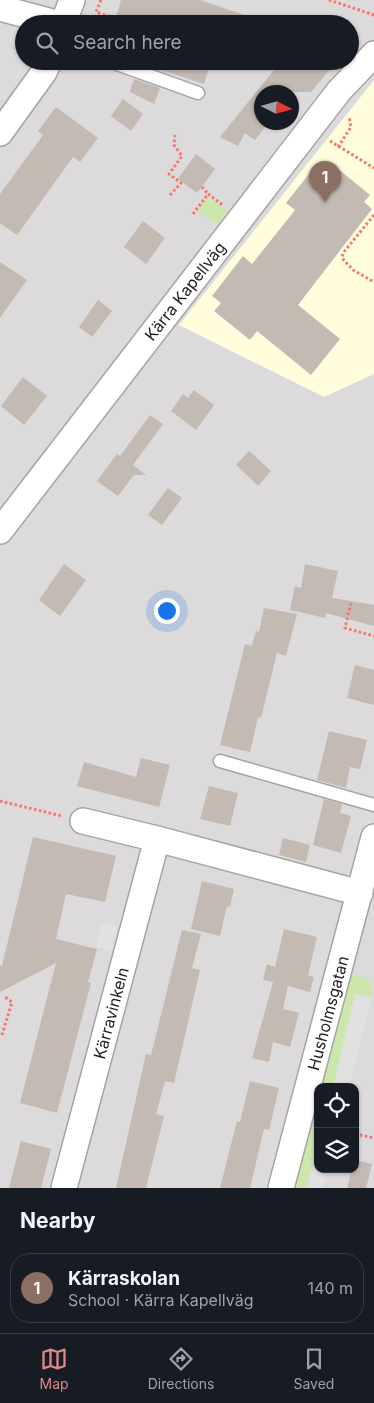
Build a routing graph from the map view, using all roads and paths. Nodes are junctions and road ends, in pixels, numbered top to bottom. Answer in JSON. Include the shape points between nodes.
{"nodes":[{"id":1,"x":72,"y":0,"type":"edge"},
{"id":2,"x":101,"y":0,"type":"edge"},
{"id":3,"x":329,"y":0,"type":"edge"},
{"id":4,"x":0,"y":8,"type":"edge"},
{"id":5,"x":27,"y":15,"type":"edge"},
{"id":6,"x":66,"y":15,"type":"edge"},
{"id":7,"x":105,"y":15,"type":"edge"},
{"id":8,"x":374,"y":15,"type":"edge"},
{"id":9,"x":374,"y":54,"type":"edge"},
{"id":10,"x":45,"y":70,"type":"edge"},
{"id":11,"x":134,"y":70,"type":"edge"},
{"id":12,"x":359,"y":70,"type":"edge"},
{"id":13,"x":359,"y":70,"type":"edge"},
{"id":14,"x":198,"y":93,"type":"dead end"},
{"id":15,"x":354,"y":111,"type":"dead end"},
{"id":16,"x":310,"y":130,"type":"junction"},
{"id":17,"x":0,"y":133,"type":"edge"},
{"id":18,"x":175,"y":135,"type":"dead end"},
{"id":19,"x":338,"y":147,"type":"junction"},
{"id":20,"x":374,"y":168,"type":"edge"},
{"id":21,"x":202,"y":187,"type":"dead end"},
{"id":22,"x":208,"y":194,"type":"junction"},
{"id":23,"x":170,"y":196,"type":"dead end"},
{"id":24,"x":193,"y":214,"type":"dead end"},
{"id":25,"x":374,"y":215,"type":"edge"},
{"id":26,"x":241,"y":219,"type":"junction"},
{"id":27,"x":374,"y":282,"type":"edge"},
{"id":28,"x":0,"y":531,"type":"edge"},
{"id":29,"x":351,"y":603,"type":"dead end"},
{"id":30,"x":374,"y":636,"type":"edge"},
{"id":31,"x":220,"y":761,"type":"dead end"},
{"id":32,"x":0,"y":800,"type":"edge"},
{"id":33,"x":374,"y":805,"type":"edge"},
{"id":34,"x":83,"y":821,"type":"joint"},
{"id":35,"x":374,"y":837,"type":"edge"},
{"id":36,"x":158,"y":839,"type":"junction"},
{"id":37,"x":360,"y":893,"type":"junction"},
{"id":38,"x":5,"y":997,"type":"dead end"},
{"id":39,"x":2,"y":1035,"type":"dead end"},
{"id":40,"x":359,"y":1135,"type":"edge"},
{"id":41,"x":374,"y":1138,"type":"edge"},
{"id":42,"x":64,"y":1188,"type":"edge"},
{"id":43,"x":281,"y":1188,"type":"edge"}],
"edges":[{"from":1,"to":6,"type":"street"},
{"from":2,"to":7,"type":"path","via":[[96,12]]},
{"from":3,"to":8,"type":"path"},
{"from":4,"to":5,"type":"street"},
{"from":9,"to":12,"type":"street","name":"Kärra Kapellväg"},
{"from":10,"to":17,"type":"street"},
{"from":11,"to":14,"type":"lane"},
{"from":13,"to":16,"type":"street","name":"Kärra Kapellväg"},
{"from":15,"to":19,"type":"path","via":[[348,118],[351,127]]},
{"from":16,"to":19,"type":"path"},
{"from":16,"to":26,"type":"street","name":"Kärra Kapellväg"},
{"from":18,"to":23,"type":"path","via":[[174,145],[182,156],[169,174],[181,183]]},
{"from":19,"to":20,"type":"path"},
{"from":21,"to":22,"type":"path"},
{"from":22,"to":24,"type":"path"},
{"from":22,"to":26,"type":"path"},
{"from":25,"to":27,"type":"path","via":[[342,258],[352,270]]},
{"from":26,"to":28,"type":"street","name":"Kärra Kapellväg"},
{"from":29,"to":30,"type":"path","via":[[345,628]]},
{"from":31,"to":33,"type":"lane"},
{"from":32,"to":34,"type":"path"},
{"from":34,"to":36,"type":"street"},
{"from":35,"to":37,"type":"street","name":"Husholmsgatan"},
{"from":36,"to":37,"type":"street"},
{"from":36,"to":42,"type":"street","name":"Kärravinkeln"},
{"from":37,"to":43,"type":"street","name":"Husholmsgatan"},
{"from":38,"to":39,"type":"path","via":[[12,1002]]},
{"from":40,"to":41,"type":"path"}]}
